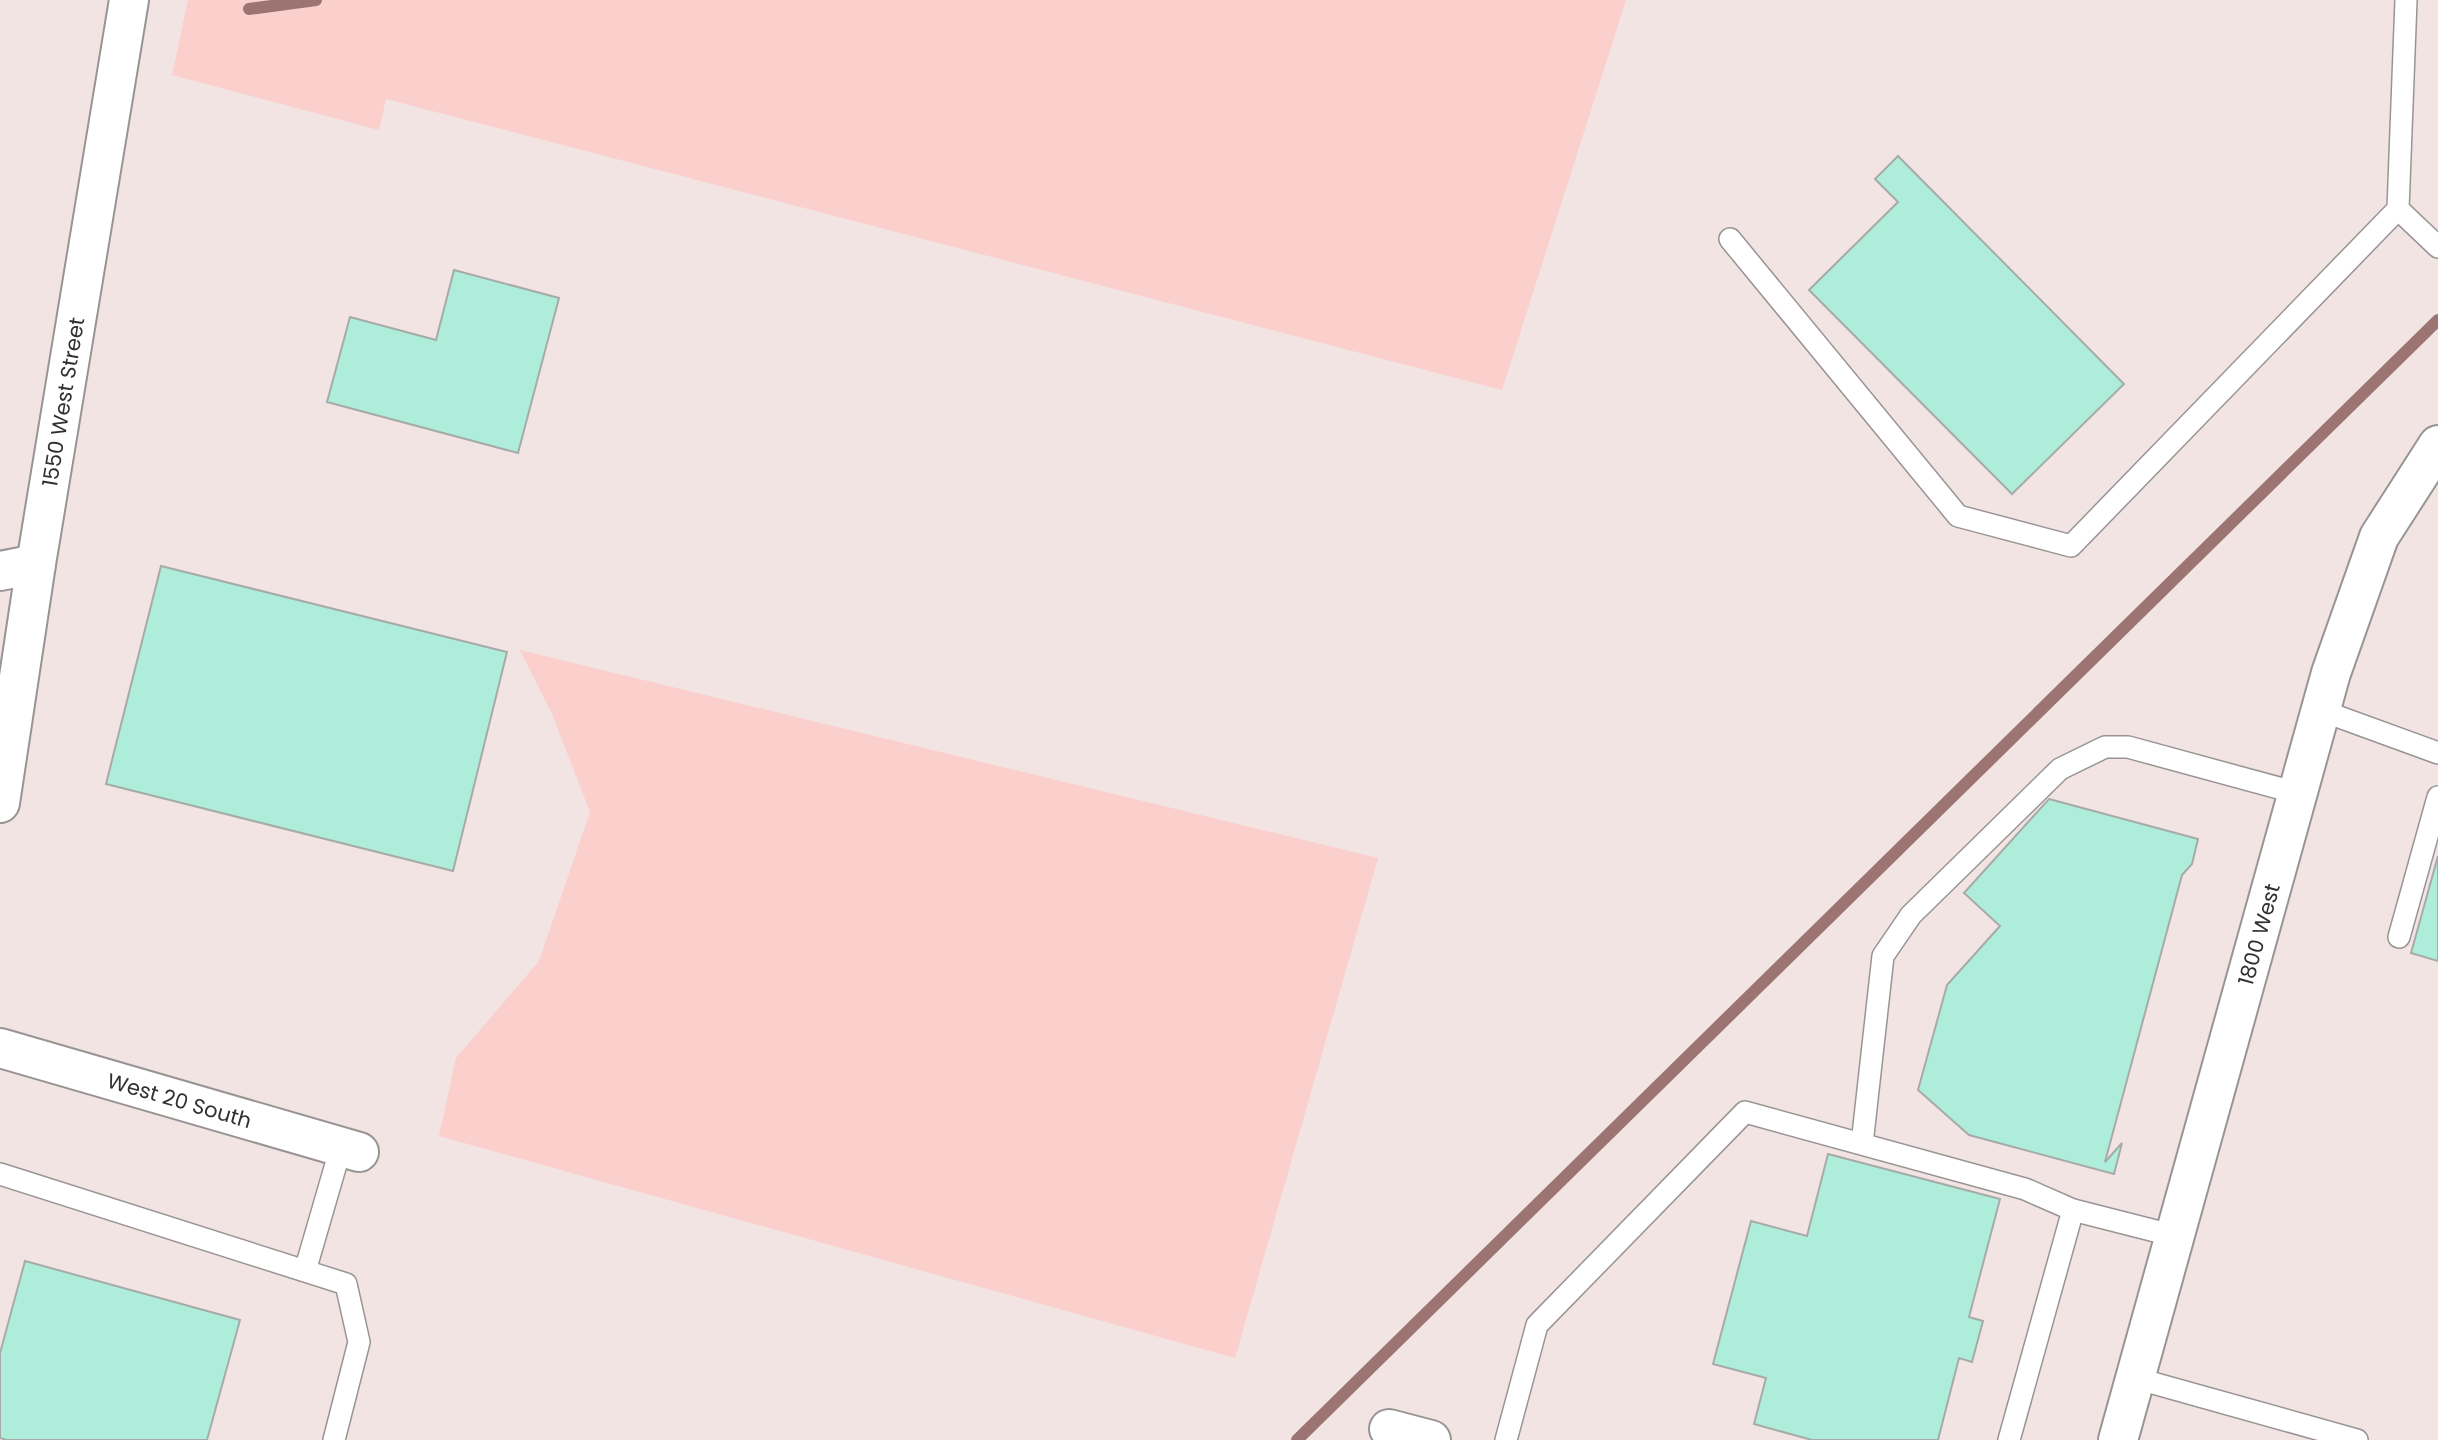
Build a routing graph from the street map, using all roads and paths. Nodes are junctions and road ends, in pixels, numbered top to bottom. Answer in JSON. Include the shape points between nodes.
{"nodes":[{"id":1,"x":129,"y":0,"type":"edge"},
{"id":2,"x":2406,"y":0,"type":"edge"},
{"id":3,"x":2398,"y":209,"type":"junction"},
{"id":4,"x":1730,"y":239,"type":"dead end"},
{"id":5,"x":2438,"y":247,"type":"edge"},
{"id":6,"x":2438,"y":445,"type":"edge"},
{"id":7,"x":18,"y":567,"type":"edge"},
{"id":8,"x":9,"y":683,"type":"edge"},
{"id":9,"x":2320,"y":710,"type":"junction"},
{"id":10,"x":2438,"y":753,"type":"edge"},
{"id":11,"x":2297,"y":793,"type":"junction"},
{"id":12,"x":2438,"y":797,"type":"edge"},
{"id":13,"x":0,"y":803,"type":"edge"},
{"id":14,"x":2399,"y":937,"type":"dead end"},
{"id":15,"x":0,"y":1048,"type":"edge"},
{"id":16,"x":1861,"y":1144,"type":"junction"},
{"id":17,"x":350,"y":1149,"type":"joint"},
{"id":18,"x":0,"y":1174,"type":"edge"},
{"id":19,"x":2073,"y":1210,"type":"junction"},
{"id":20,"x":2175,"y":1236,"type":"junction"},
{"id":21,"x":305,"y":1271,"type":"junction"},
{"id":22,"x":2135,"y":1378,"type":"junction"},
{"id":23,"x":1389,"y":1429,"type":"dead end"},
{"id":24,"x":334,"y":1440,"type":"edge"},
{"id":25,"x":1431,"y":1440,"type":"edge"},
{"id":26,"x":1506,"y":1440,"type":"edge"},
{"id":27,"x":2009,"y":1440,"type":"edge"},
{"id":28,"x":2118,"y":1440,"type":"edge"},
{"id":29,"x":2357,"y":1440,"type":"edge"}],
"edges":[{"from":1,"to":7,"type":"street","name":"1550 West Street"},
{"from":2,"to":3,"type":"lane"},
{"from":3,"to":4,"type":"lane","via":[[2071,546],[1958,516]]},
{"from":3,"to":5,"type":"lane"},
{"from":6,"to":9,"type":"street","name":"1800 West","via":[[2379,537]]},
{"from":7,"to":8,"type":"street","name":"1550 West Street"},
{"from":8,"to":13,"type":"street","name":"1550 West Street"},
{"from":9,"to":10,"type":"lane"},
{"from":9,"to":11,"type":"street","name":"1800 West"},
{"from":11,"to":16,"type":"lane","via":[[2128,747],[2105,747],[2060,769],[1911,915],[1883,956]]},
{"from":11,"to":20,"type":"street","name":"1800 West"},
{"from":12,"to":14,"type":"lane"},
{"from":15,"to":17,"type":"street","name":"West 20 South"},
{"from":16,"to":19,"type":"lane","via":[[2025,1189]]},
{"from":16,"to":26,"type":"lane","via":[[1745,1112],[1537,1325]]},
{"from":17,"to":21,"type":"lane"},
{"from":18,"to":21,"type":"lane"},
{"from":19,"to":20,"type":"lane"},
{"from":19,"to":27,"type":"lane"},
{"from":20,"to":22,"type":"street","name":"1800 West"},
{"from":21,"to":24,"type":"lane","via":[[346,1284],[359,1342]]},
{"from":22,"to":28,"type":"street","name":"1800 West"},
{"from":22,"to":29,"type":"lane"},
{"from":23,"to":25,"type":"street"}]}
